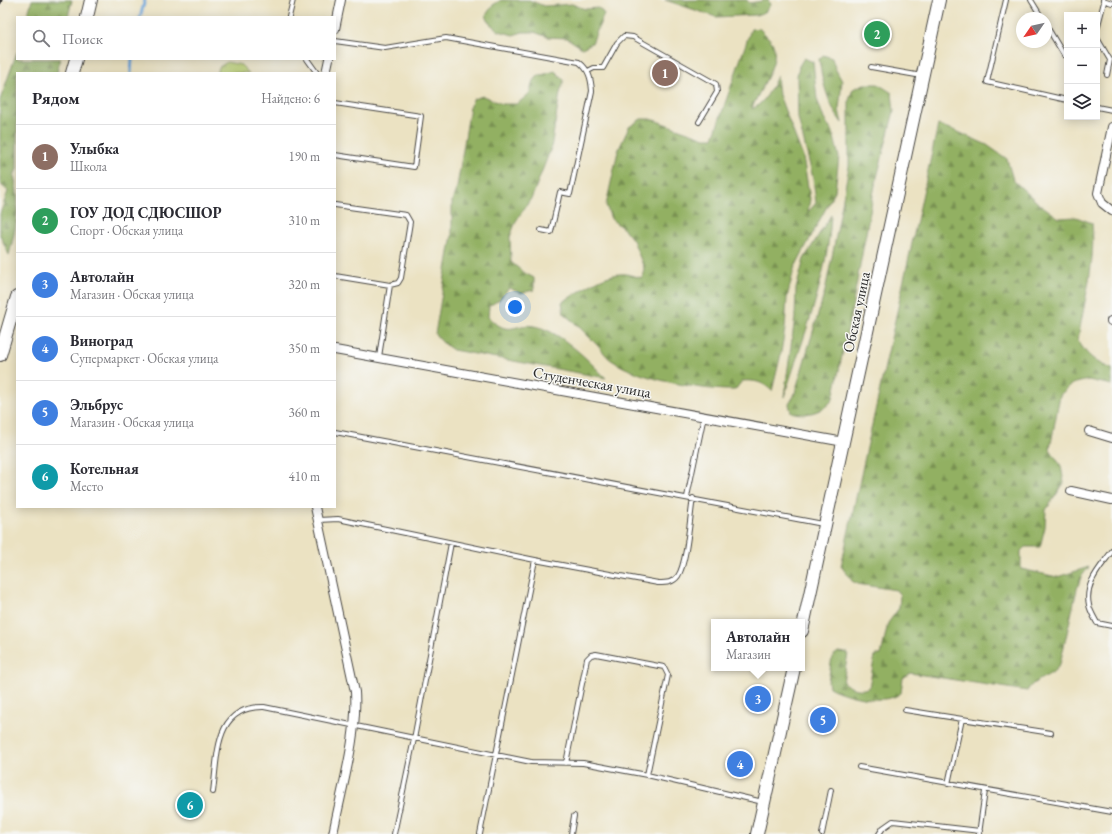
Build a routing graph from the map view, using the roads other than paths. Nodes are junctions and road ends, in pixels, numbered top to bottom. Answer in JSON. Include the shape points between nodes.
{"nodes":[{"id":1,"x":91,"y":0,"type":"edge"},
{"id":2,"x":293,"y":0,"type":"edge"},
{"id":3,"x":341,"y":0,"type":"edge"},
{"id":4,"x":939,"y":0,"type":"edge"},
{"id":5,"x":1006,"y":0,"type":"edge"},
{"id":6,"x":1031,"y":0,"type":"edge"},
{"id":7,"x":1104,"y":1,"type":"edge"},
{"id":8,"x":1112,"y":3,"type":"edge"},
{"id":9,"x":1038,"y":12,"type":"edge"},
{"id":10,"x":87,"y":16,"type":"edge"},
{"id":11,"x":289,"y":16,"type":"edge"},
{"id":12,"x":1100,"y":17,"type":"edge"},
{"id":13,"x":336,"y":24,"type":"edge"},
{"id":14,"x":1052,"y":35,"type":"edge"},
{"id":15,"x":336,"y":41,"type":"edge"},
{"id":16,"x":1100,"y":43,"type":"edge"},
{"id":17,"x":1064,"y":55,"type":"edge"},
{"id":18,"x":76,"y":60,"type":"edge"},
{"id":19,"x":308,"y":60,"type":"edge"},
{"id":20,"x":329,"y":60,"type":"edge"},
{"id":21,"x":871,"y":67,"type":"dead end"},
{"id":22,"x":588,"y":71,"type":"junction"},
{"id":23,"x":72,"y":72,"type":"edge"},
{"id":24,"x":316,"y":72,"type":"edge"},
{"id":25,"x":326,"y":72,"type":"edge"},
{"id":26,"x":1107,"y":75,"type":"dead end"},
{"id":27,"x":924,"y":76,"type":"junction"},
{"id":28,"x":1064,"y":99,"type":"edge"},
{"id":29,"x":336,"y":103,"type":"edge"},
{"id":30,"x":1100,"y":107,"type":"edge"},
{"id":31,"x":1112,"y":110,"type":"edge"},
{"id":32,"x":699,"y":122,"type":"dead end"},
{"id":33,"x":1112,"y":128,"type":"edge"},
{"id":34,"x":336,"y":155,"type":"edge"},
{"id":35,"x":336,"y":205,"type":"edge"},
{"id":36,"x":1112,"y":211,"type":"edge"},
{"id":37,"x":541,"y":230,"type":"dead end"},
{"id":38,"x":336,"y":276,"type":"edge"},
{"id":39,"x":390,"y":285,"type":"junction"},
{"id":40,"x":16,"y":300,"type":"edge"},
{"id":41,"x":336,"y":350,"type":"edge"},
{"id":42,"x":0,"y":355,"type":"edge"},
{"id":43,"x":379,"y":357,"type":"junction"},
{"id":44,"x":704,"y":416,"type":"junction"},
{"id":45,"x":1089,"y":431,"type":"dead end"},
{"id":46,"x":336,"y":432,"type":"edge"},
{"id":47,"x":1112,"y":438,"type":"edge"},
{"id":48,"x":844,"y":442,"type":"junction"},
{"id":49,"x":1071,"y":491,"type":"dead end"},
{"id":50,"x":687,"y":497,"type":"junction"},
{"id":51,"x":693,"y":498,"type":"junction"},
{"id":52,"x":1112,"y":500,"type":"edge"},
{"id":53,"x":315,"y":508,"type":"edge"},
{"id":54,"x":318,"y":520,"type":"junction"},
{"id":55,"x":826,"y":524,"type":"junction"},
{"id":56,"x":451,"y":542,"type":"junction"},
{"id":57,"x":1112,"y":551,"type":"edge"},
{"id":58,"x":535,"y":560,"type":"junction"},
{"id":59,"x":805,"y":619,"type":"edge"},
{"id":60,"x":1112,"y":626,"type":"edge"},
{"id":61,"x":793,"y":671,"type":"edge"},
{"id":62,"x":905,"y":710,"type":"dead end"},
{"id":63,"x":962,"y":719,"type":"junction"},
{"id":64,"x":354,"y":726,"type":"junction"},
{"id":65,"x":1051,"y":733,"type":"dead end"},
{"id":66,"x":414,"y":739,"type":"junction"},
{"id":67,"x":497,"y":755,"type":"junction"},
{"id":68,"x":566,"y":762,"type":"junction"},
{"id":69,"x":859,"y":767,"type":"dead end"},
{"id":70,"x":647,"y":775,"type":"junction"},
{"id":71,"x":948,"y":784,"type":"junction"},
{"id":72,"x":831,"y":790,"type":"dead end"},
{"id":73,"x":985,"y":791,"type":"junction"},
{"id":74,"x":213,"y":792,"type":"dead end"},
{"id":75,"x":764,"y":802,"type":"junction"},
{"id":76,"x":1112,"y":812,"type":"edge"},
{"id":77,"x":574,"y":816,"type":"dead end"},
{"id":78,"x":979,"y":833,"type":"edge"},
{"id":79,"x":333,"y":834,"type":"edge"},
{"id":80,"x":394,"y":834,"type":"edge"},
{"id":81,"x":480,"y":834,"type":"edge"},
{"id":82,"x":571,"y":834,"type":"edge"},
{"id":83,"x":757,"y":834,"type":"edge"},
{"id":84,"x":822,"y":834,"type":"edge"},
{"id":85,"x":879,"y":834,"type":"edge"}],
"edges":[{"from":1,"to":10,"type":"street"},
{"from":2,"to":11,"type":"lane"},
{"from":3,"to":13,"type":"street"},
{"from":4,"to":27,"type":"street","name":"Обская улица"},
{"from":5,"to":28,"type":"lane","via":[[987,82]]},
{"from":6,"to":9,"type":"lane"},
{"from":7,"to":8,"type":"lane"},
{"from":7,"to":12,"type":"lane"},
{"from":14,"to":17,"type":"lane"},
{"from":15,"to":22,"type":"lane","via":[[385,48],[446,38],[579,62]]},
{"from":16,"to":26,"type":"lane","via":[[1110,60]]},
{"from":18,"to":23,"type":"street"},
{"from":19,"to":24,"type":"lane"},
{"from":20,"to":25,"type":"street"},
{"from":21,"to":27,"type":"lane"},
{"from":22,"to":32,"type":"lane","via":[[603,68],[617,43],[624,36],[633,37],[716,84],[717,92]]},
{"from":22,"to":37,"type":"lane","via":[[592,91],[570,194],[560,192],[551,232]]},
{"from":27,"to":48,"type":"street","name":"Обская улица"},
{"from":29,"to":34,"type":"lane","via":[[421,116],[414,167]]},
{"from":30,"to":31,"type":"lane"},
{"from":33,"to":36,"type":"street","via":[[1098,193],[1102,203]]},
{"from":35,"to":39,"type":"lane","via":[[406,215],[410,222],[402,278],[398,283]]},
{"from":38,"to":39,"type":"lane"},
{"from":39,"to":43,"type":"lane"},
{"from":40,"to":42,"type":"street"},
{"from":41,"to":43,"type":"street","name":"Студенческая улица"},
{"from":43,"to":44,"type":"street","name":"Студенческая улица"},
{"from":44,"to":48,"type":"street","name":"Студенческая улица"},
{"from":44,"to":50,"type":"lane"},
{"from":45,"to":47,"type":"street"},
{"from":46,"to":50,"type":"lane"},
{"from":48,"to":55,"type":"street","name":"Обская улица"},
{"from":49,"to":52,"type":"street"},
{"from":50,"to":51,"type":"lane"},
{"from":51,"to":55,"type":"lane"},
{"from":51,"to":58,"type":"lane","via":[[683,564],[679,575],[667,583]]},
{"from":53,"to":54,"type":"street"},
{"from":54,"to":56,"type":"lane","via":[[338,519]]},
{"from":54,"to":64,"type":"street","via":[[355,692]]},
{"from":55,"to":59,"type":"street","name":"Обская улица"},
{"from":56,"to":58,"type":"lane"},
{"from":56,"to":66,"type":"lane"},
{"from":57,"to":60,"type":"lane","via":[[1090,585],[1088,605],[1097,623]]},
{"from":58,"to":67,"type":"lane"},
{"from":61,"to":75,"type":"street"},
{"from":62,"to":63,"type":"lane"},
{"from":63,"to":65,"type":"lane"},
{"from":63,"to":71,"type":"lane"},
{"from":64,"to":66,"type":"lane"},
{"from":64,"to":74,"type":"lane","via":[[264,707],[242,709],[226,723],[222,733]]},
{"from":64,"to":79,"type":"street"},
{"from":66,"to":67,"type":"lane"},
{"from":66,"to":80,"type":"lane"},
{"from":67,"to":68,"type":"lane","via":[[531,762]]},
{"from":67,"to":81,"type":"lane"},
{"from":68,"to":70,"type":"lane"},
{"from":68,"to":70,"type":"lane","via":[[587,659],[596,654],[664,668],[667,671]]},
{"from":69,"to":71,"type":"lane"},
{"from":70,"to":75,"type":"lane"},
{"from":71,"to":73,"type":"lane"},
{"from":72,"to":84,"type":"lane"},
{"from":73,"to":76,"type":"lane"},
{"from":73,"to":78,"type":"lane"},
{"from":75,"to":83,"type":"street"},
{"from":77,"to":82,"type":"lane"},
{"from":78,"to":85,"type":"lane","via":[[893,821]]}]}
